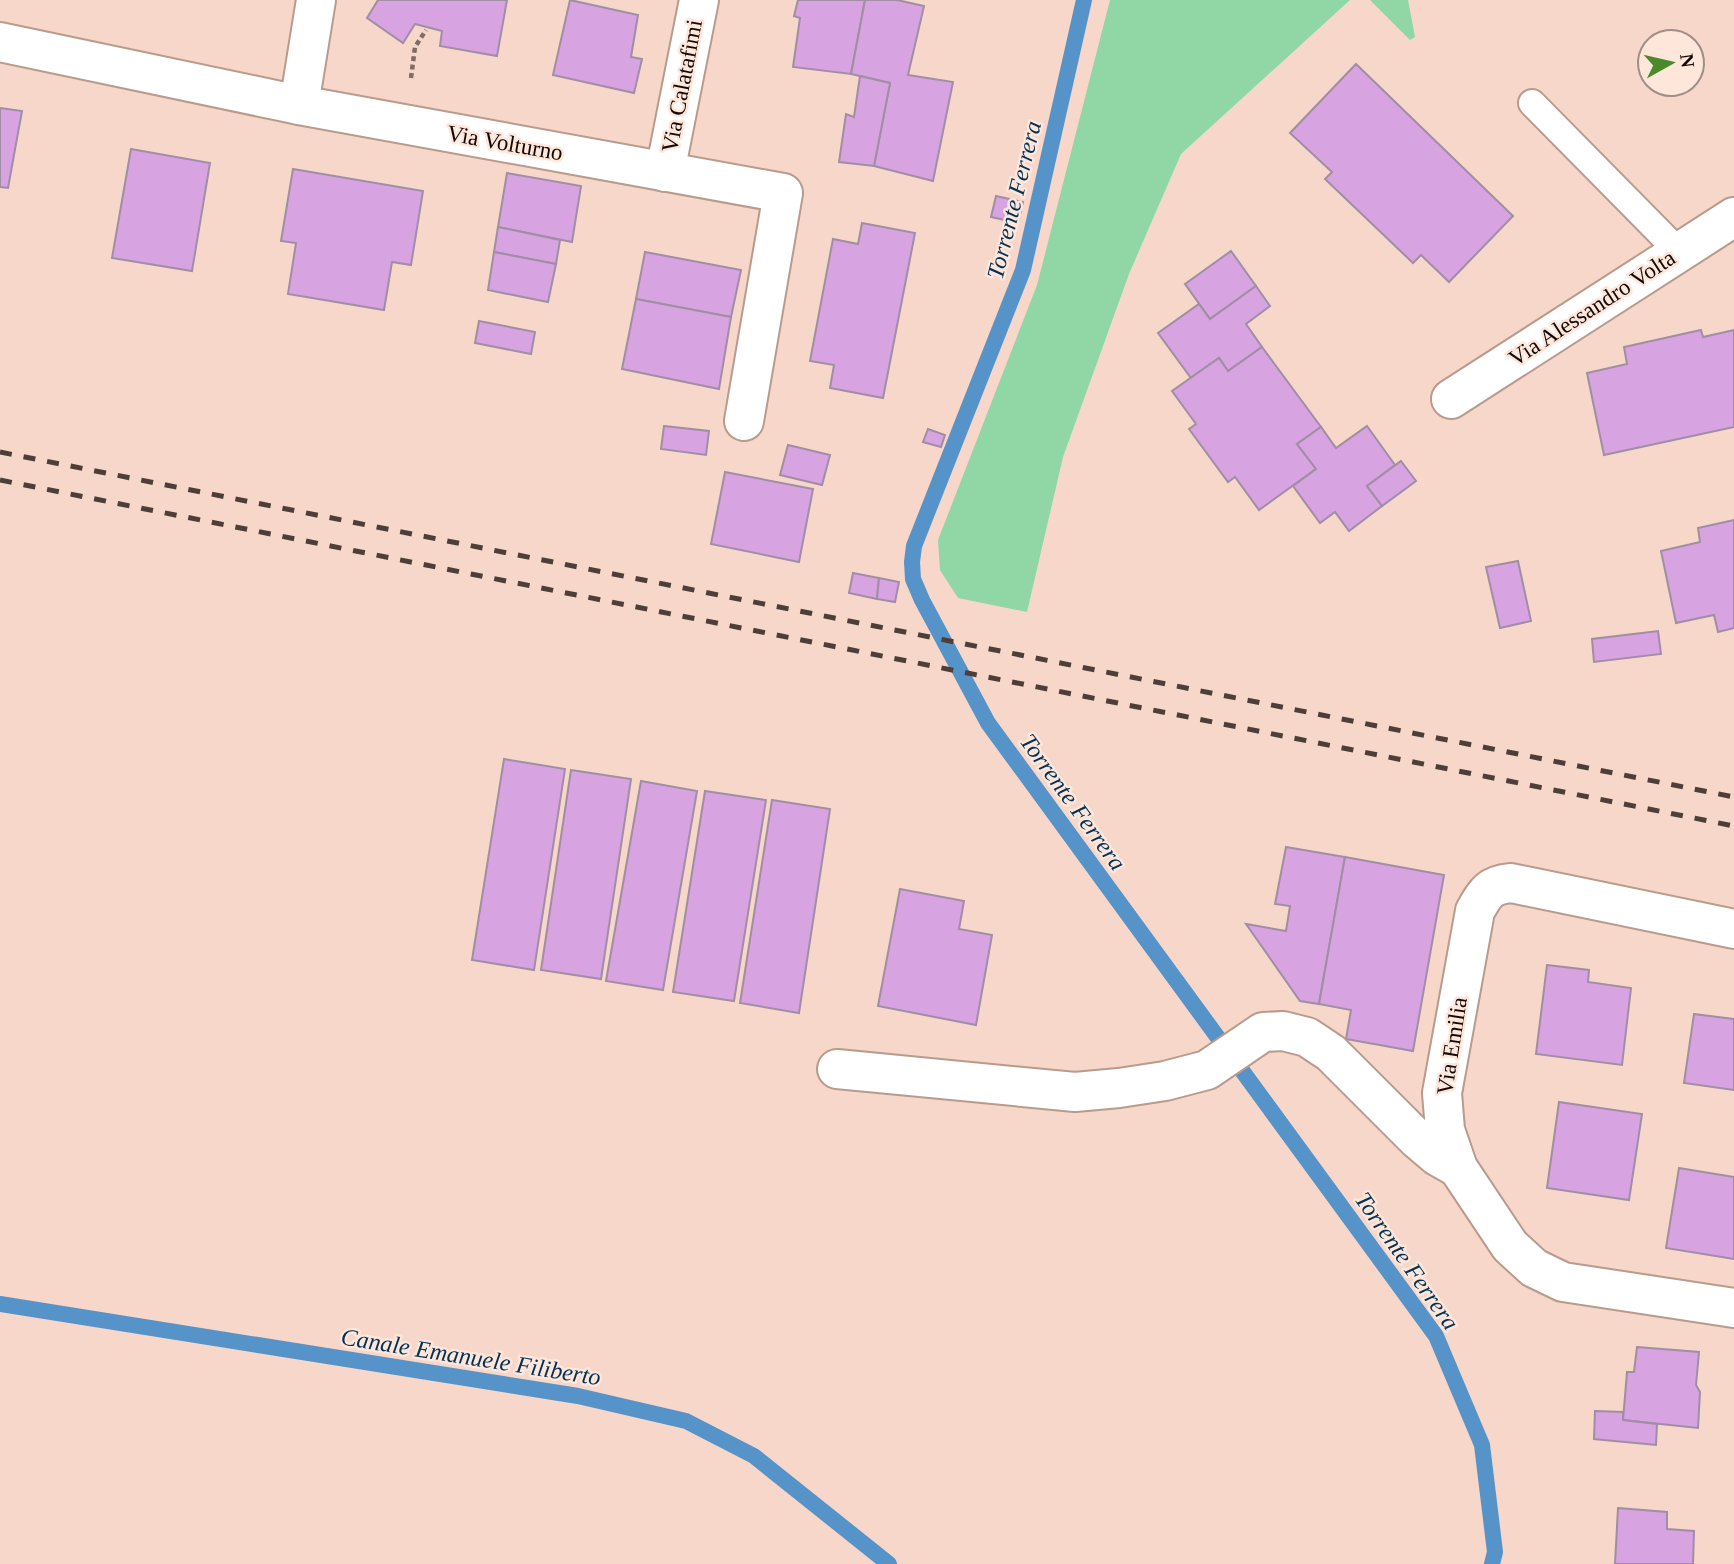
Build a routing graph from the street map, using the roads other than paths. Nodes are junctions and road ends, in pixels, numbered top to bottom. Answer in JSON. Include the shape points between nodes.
{"nodes":[{"id":1,"x":316,"y":0,"type":"edge"},
{"id":2,"x":699,"y":0,"type":"edge"},
{"id":3,"x":0,"y":42,"type":"edge"},
{"id":4,"x":1532,"y":103,"type":"dead end"},
{"id":5,"x":299,"y":105,"type":"junction"},
{"id":6,"x":665,"y":172,"type":"junction"},
{"id":7,"x":1734,"y":217,"type":"edge"},
{"id":8,"x":1679,"y":252,"type":"junction"},
{"id":9,"x":1451,"y":399,"type":"dead end"},
{"id":10,"x":744,"y":421,"type":"dead end"},
{"id":11,"x":1734,"y":929,"type":"edge"},
{"id":12,"x":837,"y":1069,"type":"dead end"},
{"id":13,"x":1458,"y":1168,"type":"junction"},
{"id":14,"x":1734,"y":1308,"type":"edge"}],
"edges":[{"from":1,"to":5,"type":"street"},
{"from":2,"to":6,"type":"street","name":"Via Calatafimi"},
{"from":3,"to":5,"type":"street","name":"Via Volturno"},
{"from":4,"to":8,"type":"lane"},
{"from":5,"to":6,"type":"street","name":"Via Volturno"},
{"from":6,"to":10,"type":"street","name":"Via Volturno","via":[[783,193]]},
{"from":7,"to":8,"type":"street","name":"Via Alessandro Volta"},
{"from":8,"to":9,"type":"street","name":"Via Alessandro Volta"},
{"from":11,"to":13,"type":"street","name":"Via Emilia","via":[[1511,883],[1498,884],[1485,893],[1475,911],[1442,1093],[1445,1130]]},
{"from":12,"to":13,"type":"street","via":[[1075,1092],[1166,1081],[1207,1070],[1263,1032],[1283,1031],[1307,1037],[1331,1053],[1418,1139]]},
{"from":13,"to":14,"type":"street","name":"Via Emilia","via":[[1510,1246],[1534,1268],[1563,1282]]}]}
